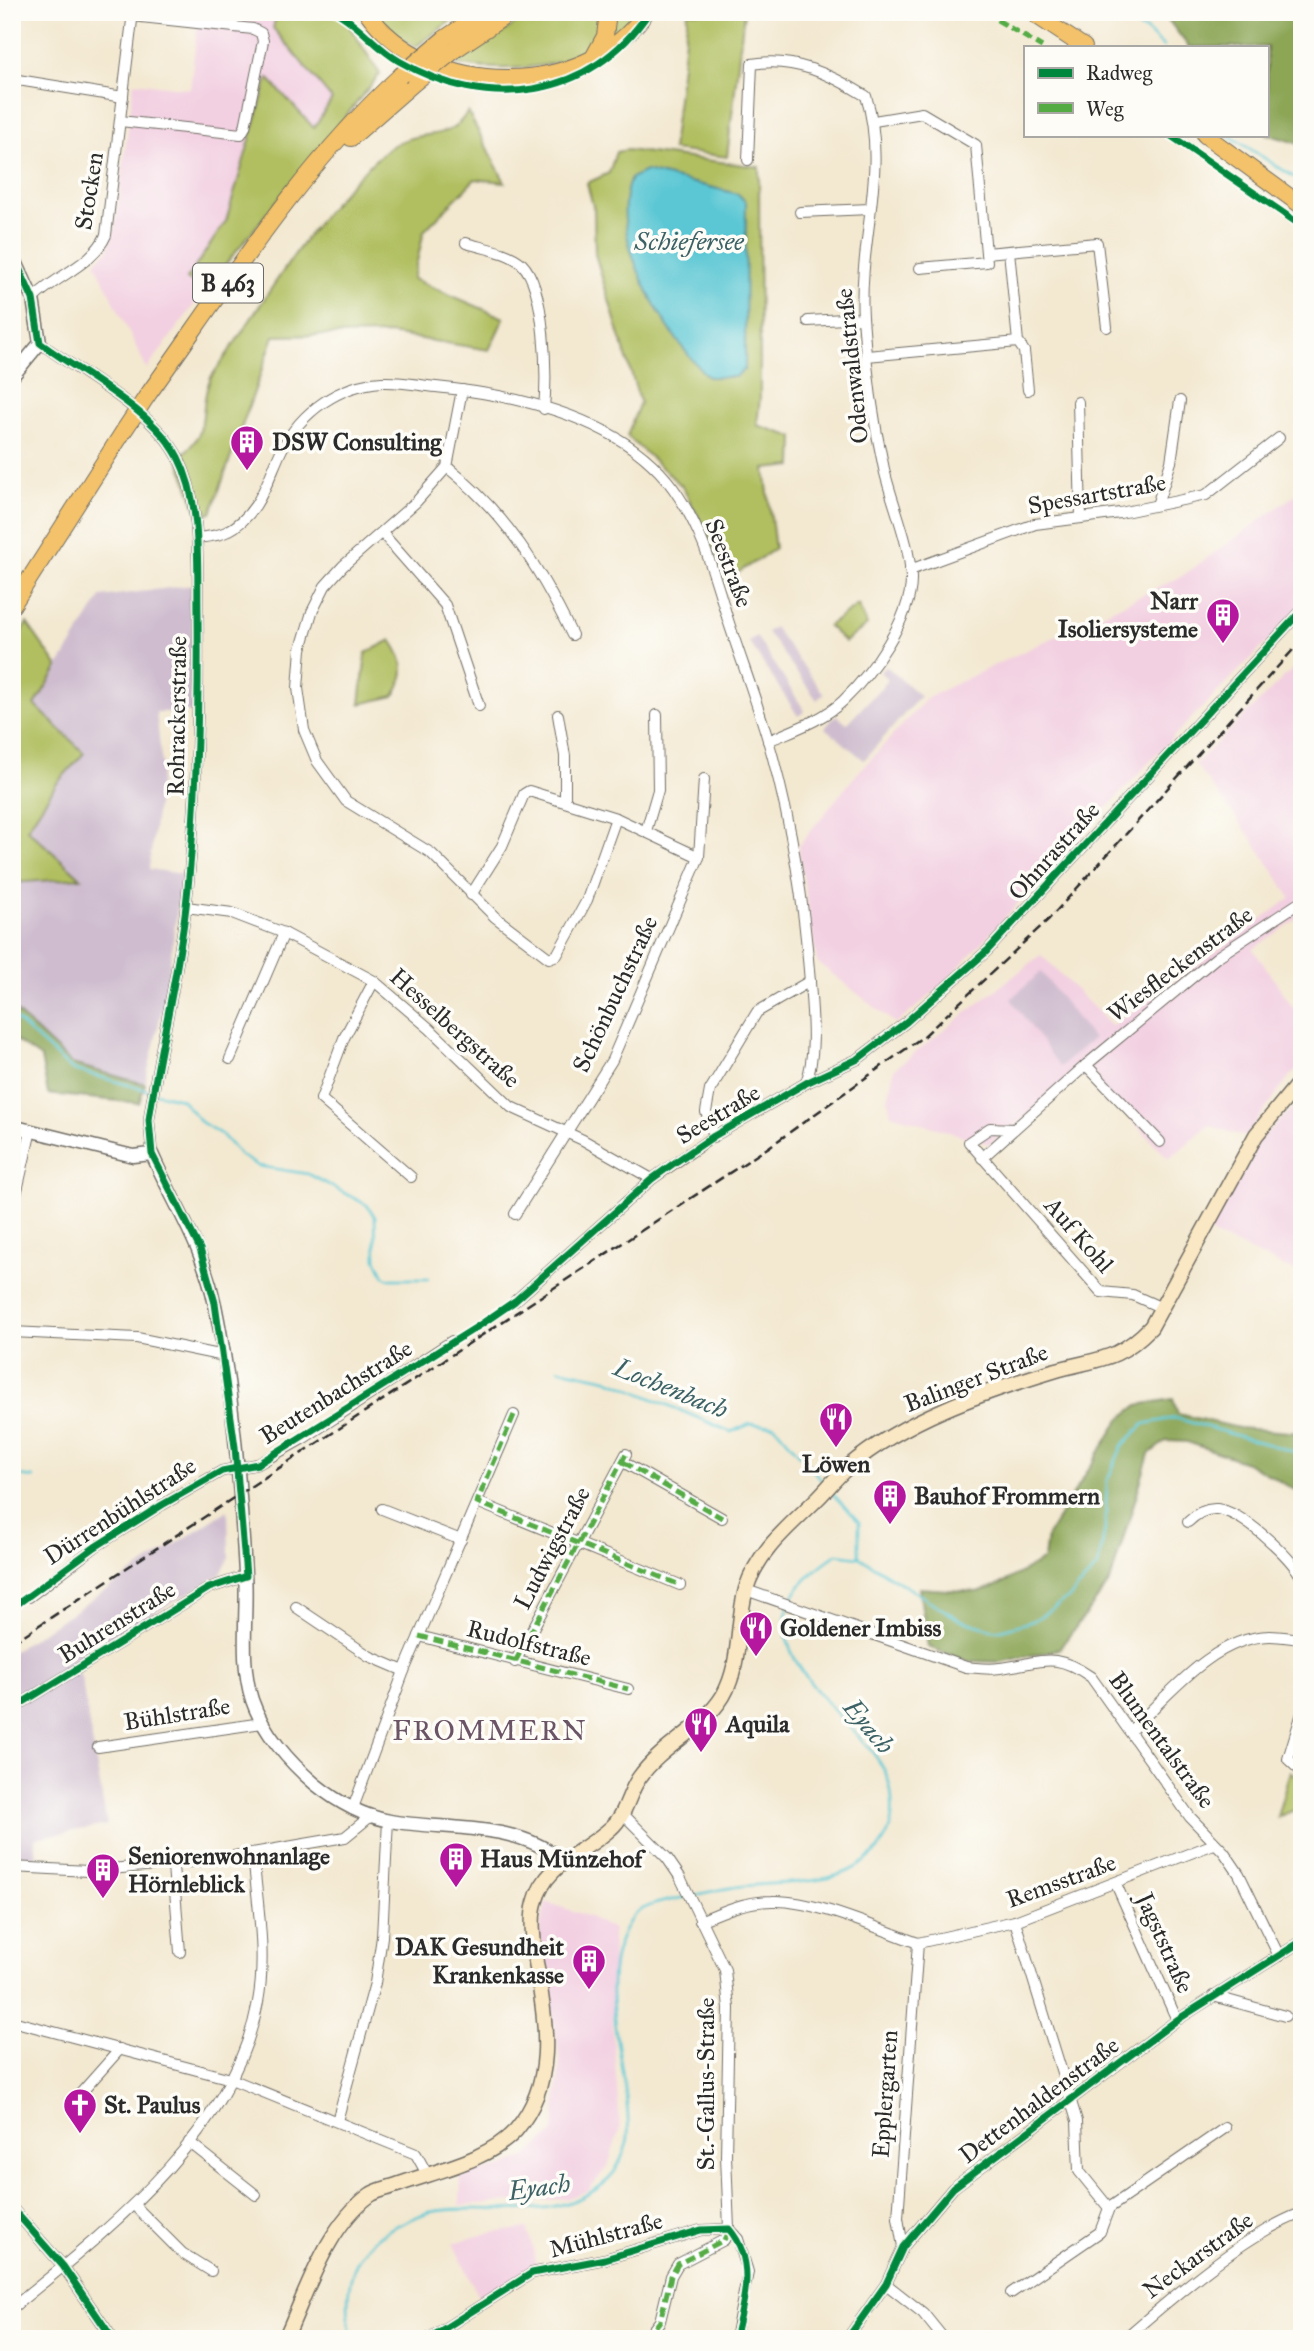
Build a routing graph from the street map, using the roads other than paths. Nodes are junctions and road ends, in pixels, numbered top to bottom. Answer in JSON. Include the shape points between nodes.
{"nodes":[{"id":1,"x":367,"y":12,"type":"edge"},
{"id":2,"x":484,"y":12,"type":"edge"},
{"id":3,"x":511,"y":12,"type":"edge"},
{"id":4,"x":608,"y":12,"type":"edge"},
{"id":5,"x":646,"y":12,"type":"edge"},
{"id":6,"x":1031,"y":12,"type":"edge"},
{"id":7,"x":133,"y":14,"type":"edge"},
{"id":8,"x":450,"y":44,"type":"junction"},
{"id":9,"x":1082,"y":46,"type":"edge"},
{"id":10,"x":593,"y":59,"type":"junction"},
{"id":11,"x":12,"y":79,"type":"edge"},
{"id":12,"x":123,"y":97,"type":"junction"},
{"id":13,"x":120,"y":121,"type":"junction"},
{"id":14,"x":874,"y":121,"type":"junction"},
{"id":15,"x":1206,"y":136,"type":"edge"},
{"id":16,"x":748,"y":160,"type":"dead end"},
{"id":17,"x":1302,"y":206,"type":"edge"},
{"id":18,"x":870,"y":209,"type":"junction"},
{"id":19,"x":800,"y":212,"type":"dead end"},
{"id":20,"x":466,"y":243,"type":"dead end"},
{"id":21,"x":1009,"y":251,"type":"junction"},
{"id":22,"x":12,"y":253,"type":"edge"},
{"id":23,"x":986,"y":253,"type":"junction"},
{"id":24,"x":920,"y":268,"type":"dead end"},
{"id":25,"x":33,"y":299,"type":"junction"},
{"id":26,"x":863,"y":318,"type":"junction"},
{"id":27,"x":808,"y":321,"type":"dead end"},
{"id":28,"x":1107,"y":327,"type":"dead end"},
{"id":29,"x":1018,"y":342,"type":"junction"},
{"id":30,"x":40,"y":343,"type":"junction"},
{"id":31,"x":867,"y":356,"type":"junction"},
{"id":32,"x":12,"y":377,"type":"edge"},
{"id":33,"x":462,"y":390,"type":"junction"},
{"id":34,"x":1028,"y":390,"type":"dead end"},
{"id":35,"x":1180,"y":401,"type":"dead end"},
{"id":36,"x":1078,"y":402,"type":"dead end"},
{"id":37,"x":544,"y":409,"type":"junction"},
{"id":38,"x":1279,"y":438,"type":"dead end"},
{"id":39,"x":447,"y":467,"type":"junction"},
{"id":40,"x":1157,"y":506,"type":"junction"},
{"id":41,"x":1081,"y":517,"type":"junction"},
{"id":42,"x":382,"y":533,"type":"junction"},
{"id":43,"x":197,"y":538,"type":"junction"},
{"id":44,"x":910,"y":570,"type":"junction"},
{"id":45,"x":12,"y":606,"type":"edge"},
{"id":46,"x":1302,"y":610,"type":"edge"},
{"id":47,"x":572,"y":635,"type":"dead end"},
{"id":48,"x":479,"y":706,"type":"dead end"},
{"id":49,"x":558,"y":715,"type":"dead end"},
{"id":50,"x":657,"y":715,"type":"dead end"},
{"id":51,"x":768,"y":741,"type":"junction"},
{"id":52,"x":704,"y":779,"type":"dead end"},
{"id":53,"x":565,"y":800,"type":"junction"},
{"id":54,"x":616,"y":818,"type":"junction"},
{"id":55,"x":646,"y":831,"type":"junction"},
{"id":56,"x":699,"y":857,"type":"junction"},
{"id":57,"x":471,"y":895,"type":"junction"},
{"id":58,"x":1302,"y":901,"type":"edge"},
{"id":59,"x":186,"y":906,"type":"junction"},
{"id":60,"x":284,"y":933,"type":"junction"},
{"id":61,"x":374,"y":981,"type":"junction"},
{"id":62,"x":810,"y":981,"type":"junction"},
{"id":63,"x":230,"y":1059,"type":"dead end"},
{"id":64,"x":1086,"y":1065,"type":"junction"},
{"id":65,"x":1302,"y":1079,"type":"edge"},
{"id":66,"x":806,"y":1083,"type":"junction"},
{"id":67,"x":12,"y":1126,"type":"edge"},
{"id":68,"x":1014,"y":1129,"type":"junction"},
{"id":69,"x":31,"y":1130,"type":"junction"},
{"id":70,"x":565,"y":1133,"type":"junction"},
{"id":71,"x":714,"y":1136,"type":"junction"},
{"id":72,"x":1160,"y":1142,"type":"dead end"},
{"id":73,"x":152,"y":1154,"type":"junction"},
{"id":74,"x":982,"y":1158,"type":"junction"},
{"id":75,"x":411,"y":1177,"type":"dead end"},
{"id":76,"x":652,"y":1179,"type":"junction"},
{"id":77,"x":12,"y":1212,"type":"edge"},
{"id":78,"x":515,"y":1214,"type":"dead end"},
{"id":79,"x":515,"y":1301,"type":"dead end"},
{"id":80,"x":1162,"y":1308,"type":"junction"},
{"id":81,"x":12,"y":1332,"type":"edge"},
{"id":82,"x":452,"y":1341,"type":"dead end"},
{"id":83,"x":224,"y":1356,"type":"junction"},
{"id":84,"x":514,"y":1415,"type":"dead end"},
{"id":85,"x":237,"y":1468,"type":"junction"},
{"id":86,"x":477,"y":1502,"type":"junction"},
{"id":87,"x":382,"y":1509,"type":"dead end"},
{"id":88,"x":722,"y":1518,"type":"dead end"},
{"id":89,"x":1188,"y":1522,"type":"dead end"},
{"id":90,"x":461,"y":1540,"type":"junction"},
{"id":91,"x":579,"y":1542,"type":"junction"},
{"id":92,"x":1298,"y":1561,"type":"edge"},
{"id":93,"x":246,"y":1576,"type":"junction"},
{"id":94,"x":1302,"y":1578,"type":"edge"},
{"id":95,"x":680,"y":1585,"type":"dead end"},
{"id":96,"x":751,"y":1592,"type":"junction"},
{"id":97,"x":29,"y":1597,"type":"dead end"},
{"id":98,"x":296,"y":1607,"type":"dead end"},
{"id":99,"x":419,"y":1636,"type":"junction"},
{"id":100,"x":1302,"y":1639,"type":"edge"},
{"id":101,"x":515,"y":1662,"type":"junction"},
{"id":102,"x":404,"y":1671,"type":"junction"},
{"id":103,"x":628,"y":1689,"type":"dead end"},
{"id":104,"x":12,"y":1709,"type":"edge"},
{"id":105,"x":1302,"y":1713,"type":"edge"},
{"id":106,"x":262,"y":1723,"type":"junction"},
{"id":107,"x":1130,"y":1731,"type":"junction"},
{"id":108,"x":98,"y":1747,"type":"dead end"},
{"id":109,"x":1302,"y":1772,"type":"edge"},
{"id":110,"x":353,"y":1808,"type":"junction"},
{"id":111,"x":623,"y":1814,"type":"junction"},
{"id":112,"x":372,"y":1815,"type":"junction"},
{"id":113,"x":387,"y":1821,"type":"junction"},
{"id":114,"x":1214,"y":1844,"type":"junction"},
{"id":115,"x":253,"y":1853,"type":"junction"},
{"id":116,"x":562,"y":1861,"type":"junction"},
{"id":117,"x":173,"y":1866,"type":"junction"},
{"id":118,"x":12,"y":1867,"type":"edge"},
{"id":119,"x":1115,"y":1884,"type":"junction"},
{"id":120,"x":698,"y":1917,"type":"junction"},
{"id":121,"x":1015,"y":1922,"type":"junction"},
{"id":122,"x":1302,"y":1941,"type":"edge"},
{"id":123,"x":918,"y":1943,"type":"junction"},
{"id":124,"x":180,"y":1952,"type":"dead end"},
{"id":125,"x":1279,"y":1956,"type":"junction"},
{"id":126,"x":1213,"y":1996,"type":"junction"},
{"id":127,"x":1285,"y":2016,"type":"dead end"},
{"id":128,"x":1177,"y":2020,"type":"junction"},
{"id":129,"x":12,"y":2021,"type":"edge"},
{"id":130,"x":120,"y":2049,"type":"junction"},
{"id":131,"x":231,"y":2079,"type":"junction"},
{"id":132,"x":1072,"y":2101,"type":"junction"},
{"id":133,"x":72,"y":2102,"type":"dead end"},
{"id":134,"x":337,"y":2120,"type":"junction"},
{"id":135,"x":1226,"y":2128,"type":"dead end"},
{"id":136,"x":189,"y":2142,"type":"junction"},
{"id":137,"x":427,"y":2174,"type":"junction"},
{"id":138,"x":256,"y":2195,"type":"dead end"},
{"id":139,"x":134,"y":2206,"type":"junction"},
{"id":140,"x":1110,"y":2207,"type":"junction"},
{"id":141,"x":12,"y":2208,"type":"edge"},
{"id":142,"x":1302,"y":2213,"type":"edge"},
{"id":143,"x":20,"y":2216,"type":"junction"},
{"id":144,"x":12,"y":2227,"type":"edge"},
{"id":145,"x":729,"y":2229,"type":"junction"},
{"id":146,"x":903,"y":2247,"type":"junction"},
{"id":147,"x":63,"y":2266,"type":"junction"},
{"id":148,"x":211,"y":2271,"type":"dead end"},
{"id":149,"x":886,"y":2284,"type":"junction"},
{"id":150,"x":1011,"y":2293,"type":"dead end"},
{"id":151,"x":12,"y":2308,"type":"edge"},
{"id":152,"x":113,"y":2339,"type":"edge"},
{"id":153,"x":285,"y":2339,"type":"edge"},
{"id":154,"x":428,"y":2339,"type":"edge"},
{"id":155,"x":646,"y":2339,"type":"edge"},
{"id":156,"x":735,"y":2339,"type":"edge"},
{"id":157,"x":847,"y":2339,"type":"edge"},
{"id":158,"x":944,"y":2339,"type":"edge"},
{"id":159,"x":1124,"y":2339,"type":"edge"}],
"edges":[{"from":1,"to":10,"type":"highway","via":[[380,30],[405,49],[428,61],[479,75],[524,78]]},
{"from":2,"to":8,"type":"highway","number":"B 463"},
{"from":3,"to":8,"type":"highway","number":"B 463"},
{"from":4,"to":10,"type":"highway","via":[[606,36]]},
{"from":5,"to":10,"type":"highway","via":[[618,42]]},
{"from":6,"to":9,"type":"highway"},
{"from":7,"to":12,"type":"street","name":"Stocken"},
{"from":7,"to":13,"type":"street","via":[[253,29],[261,33],[263,41],[241,134]]},
{"from":8,"to":45,"type":"highway","number":"B 463","bridge":true,"via":[[312,171],[147,396]]},
{"from":11,"to":12,"type":"street"},
{"from":12,"to":13,"type":"street","name":"Stocken"},
{"from":13,"to":25,"type":"street","name":"Stocken","via":[[102,245]]},
{"from":14,"to":16,"type":"street","name":"Odenwaldstraße","via":[[866,96],[833,77],[797,65],[752,64]]},
{"from":14,"to":18,"type":"street","name":"Odenwaldstraße","via":[[876,169]]},
{"from":14,"to":23,"type":"street","via":[[922,113],[976,145]]},
{"from":15,"to":17,"type":"highway"},
{"from":18,"to":19,"type":"street"},
{"from":18,"to":26,"type":"street","name":"Odenwaldstraße"},
{"from":20,"to":37,"type":"street","via":[[524,265],[538,301],[547,373]]},
{"from":21,"to":23,"type":"street"},
{"from":21,"to":28,"type":"street","via":[[1097,243]]},
{"from":21,"to":29,"type":"street"},
{"from":22,"to":25,"type":"street"},
{"from":23,"to":24,"type":"street","via":[[987,262]]},
{"from":25,"to":30,"type":"street"},
{"from":26,"to":27,"type":"street"},
{"from":26,"to":31,"type":"street","name":"Odenwaldstraße"},
{"from":29,"to":31,"type":"street"},
{"from":29,"to":34,"type":"street","via":[[1024,352]]},
{"from":30,"to":32,"type":"street"},
{"from":30,"to":43,"type":"street","name":"Rohrackerstraße","via":[[157,429],[178,457],[190,491]]},
{"from":31,"to":44,"type":"street","name":"Odenwaldstraße","via":[[884,467]]},
{"from":33,"to":37,"type":"street","name":"Seestraße"},
{"from":33,"to":39,"type":"street"},
{"from":33,"to":43,"type":"street","name":"Seestraße","via":[[382,382],[334,396],[296,426],[252,512],[226,532]]},
{"from":35,"to":40,"type":"street","via":[[1171,462]]},
{"from":36,"to":41,"type":"street"},
{"from":37,"to":51,"type":"street","name":"Seestraße","via":[[626,444],[672,487],[701,537],[718,579]]},
{"from":38,"to":40,"type":"street","name":"Spessartstraße","via":[[1206,495]]},
{"from":39,"to":42,"type":"street"},
{"from":39,"to":47,"type":"street","via":[[480,494],[514,533],[544,578]]},
{"from":40,"to":41,"type":"street","name":"Spessartstraße"},
{"from":41,"to":44,"type":"street","name":"Spessartstraße","via":[[1035,524]]},
{"from":42,"to":48,"type":"street","via":[[445,605]]},
{"from":42,"to":57,"type":"street","via":[[325,586],[312,611],[301,649],[298,688],[304,730],[317,761],[346,801],[431,853]]},
{"from":43,"to":59,"type":"street","name":"Rohrackerstraße","via":[[199,708]]},
{"from":44,"to":51,"type":"street","name":"Odenwaldstraße","via":[[902,614],[888,647],[875,663],[842,702]]},
{"from":46,"to":66,"type":"street","name":"Ohnrastraße","via":[[987,951],[858,1059]]},
{"from":49,"to":53,"type":"street","via":[[565,756]]},
{"from":50,"to":55,"type":"street","via":[[657,790]]},
{"from":51,"to":62,"type":"street","name":"Seestraße","via":[[794,854]]},
{"from":52,"to":56,"type":"street","name":"Schönbuchstraße"},
{"from":53,"to":54,"type":"street"},
{"from":53,"to":57,"type":"street","via":[[528,791],[524,794],[502,846]]},
{"from":54,"to":55,"type":"street"},
{"from":54,"to":57,"type":"street","via":[[587,900],[557,955],[549,958],[522,940]]},
{"from":55,"to":56,"type":"street"},
{"from":56,"to":70,"type":"street","name":"Schönbuchstraße","via":[[612,1059]]},
{"from":58,"to":64,"type":"street","name":"Wiesfleckenstraße","via":[[1217,957]]},
{"from":59,"to":60,"type":"street","name":"Hesselbergstraße","via":[[232,913]]},
{"from":59,"to":73,"type":"street","name":"Rohrackerstraße","via":[[152,1098]]},
{"from":60,"to":61,"type":"street","name":"Hesselbergstraße"},
{"from":60,"to":63,"type":"street"},
{"from":61,"to":70,"type":"street","name":"Hesselbergstraße","via":[[510,1107]]},
{"from":61,"to":75,"type":"street","via":[[344,1038],[321,1099]]},
{"from":62,"to":66,"type":"street","name":"Seestraße","via":[[811,1068]]},
{"from":62,"to":71,"type":"street","via":[[757,1012],[710,1090],[706,1112]]},
{"from":64,"to":68,"type":"street","name":"Wiesfleckenstraße"},
{"from":64,"to":72,"type":"street"},
{"from":65,"to":80,"type":"main road","name":"Balinger Straße","via":[[1256,1135]]},
{"from":66,"to":71,"type":"street","name":"Seestraße"},
{"from":67,"to":69,"type":"street"},
{"from":68,"to":74,"type":"street","name":"Wiesfleckenstraße"},
{"from":68,"to":74,"type":"street","via":[[979,1132],[969,1142]]},
{"from":69,"to":73,"type":"street","via":[[133,1156]]},
{"from":69,"to":77,"type":"street"},
{"from":70,"to":76,"type":"street","name":"Hesselbergstraße"},
{"from":70,"to":78,"type":"street","name":"Schönbuchstraße"},
{"from":71,"to":76,"type":"street","name":"Seestraße"},
{"from":73,"to":83,"type":"street","via":[[200,1249]]},
{"from":74,"to":80,"type":"street","name":"Auf Kohl","via":[[1101,1292],[1133,1295]]},
{"from":76,"to":79,"type":"street"},
{"from":80,"to":96,"type":"main road","name":"Balinger Straße","via":[[1132,1346],[1099,1362],[1055,1370],[958,1405],[864,1455],[774,1540],[758,1562]]},
{"from":81,"to":83,"type":"street","via":[[137,1338]]},
{"from":82,"to":85,"type":"street","name":"Beutenbachstraße","via":[[304,1438],[258,1464]]},
{"from":83,"to":85,"type":"street"},
{"from":84,"to":86,"type":"street"},
{"from":85,"to":93,"type":"street"},
{"from":85,"to":97,"type":"street","name":"Dürrenbühlstraße","via":[[222,1471],[95,1546]]},
{"from":86,"to":90,"type":"street"},
{"from":86,"to":91,"type":"street"},
{"from":87,"to":90,"type":"street"},
{"from":88,"to":91,"type":"street","name":"Ludwigstraße","via":[[624,1458]]},
{"from":89,"to":92,"type":"street","via":[[1199,1511],[1219,1509],[1261,1532]]},
{"from":90,"to":99,"type":"street"},
{"from":91,"to":95,"type":"street"},
{"from":91,"to":101,"type":"street","name":"Ludwigstraße"},
{"from":92,"to":94,"type":"street"},
{"from":93,"to":104,"type":"street","name":"Buhrenstraße","via":[[209,1588]]},
{"from":93,"to":106,"type":"street","via":[[246,1671]]},
{"from":96,"to":107,"type":"street","name":"Blumentalstraße","via":[[966,1667],[1000,1668],[1043,1658],[1070,1662],[1091,1677]]},
{"from":96,"to":111,"type":"main road","name":"Balinger Straße","via":[[723,1696],[702,1720],[654,1758],[637,1781]]},
{"from":98,"to":102,"type":"street","via":[[369,1656]]},
{"from":99,"to":101,"type":"street","name":"Rudolfstraße"},
{"from":99,"to":102,"type":"street"},
{"from":100,"to":107,"type":"street","via":[[1268,1636],[1222,1651],[1205,1661]]},
{"from":101,"to":103,"type":"street","name":"Rudolfstraße"},
{"from":102,"to":110,"type":"street"},
{"from":105,"to":109,"type":"street","via":[[1288,1759]]},
{"from":106,"to":108,"type":"street","name":"Bühlstraße"},
{"from":106,"to":110,"type":"street","via":[[314,1783]]},
{"from":107,"to":114,"type":"street","name":"Blumentalstraße"},
{"from":110,"to":112,"type":"street"},
{"from":111,"to":116,"type":"main road","name":"Balinger Straße","via":[[613,1827]]},
{"from":111,"to":120,"type":"street","name":"St.-Gallus-Straße","via":[[667,1858]]},
{"from":112,"to":113,"type":"street"},
{"from":112,"to":115,"type":"street","via":[[345,1838]]},
{"from":113,"to":116,"type":"street","via":[[524,1839],[547,1848]]},
{"from":113,"to":134,"type":"street","via":[[375,1983]]},
{"from":114,"to":119,"type":"street","name":"Remsstraße"},
{"from":114,"to":125,"type":"street","name":"Blumentalstraße","via":[[1239,1874]]},
{"from":115,"to":117,"type":"street"},
{"from":115,"to":131,"type":"street","via":[[261,1978],[258,2004]]},
{"from":116,"to":137,"type":"main road","name":"Balinger Straße","via":[[544,1881],[534,1905],[533,1941],[547,2037],[545,2070],[537,2095],[516,2129],[491,2150]]},
{"from":117,"to":118,"type":"street","via":[[88,1871]]},
{"from":117,"to":124,"type":"street"},
{"from":119,"to":121,"type":"street","name":"Remsstraße"},
{"from":119,"to":128,"type":"street","name":"Jagststraße"},
{"from":120,"to":123,"type":"street","via":[[774,1900],[807,1906]]},
{"from":120,"to":145,"type":"street","name":"St.-Gallus-Straße","via":[[725,1969],[729,1995]]},
{"from":121,"to":123,"type":"street","name":"Remsstraße"},
{"from":121,"to":132,"type":"street"},
{"from":122,"to":125,"type":"street","name":"Dettenhaldenstraße"},
{"from":123,"to":146,"type":"street","name":"Epplergarten","via":[[898,2218]]},
{"from":125,"to":126,"type":"street","name":"Dettenhaldenstraße"},
{"from":126,"to":127,"type":"street"},
{"from":126,"to":128,"type":"street","name":"Dettenhaldenstraße"},
{"from":128,"to":132,"type":"street","name":"Dettenhaldenstraße"},
{"from":129,"to":130,"type":"street"},
{"from":130,"to":131,"type":"street"},
{"from":130,"to":133,"type":"street"},
{"from":131,"to":134,"type":"street"},
{"from":131,"to":136,"type":"street"},
{"from":132,"to":140,"type":"street","via":[[1079,2171]]},
{"from":132,"to":146,"type":"street","name":"Dettenhaldenstraße","via":[[953,2188]]},
{"from":134,"to":137,"type":"street","via":[[416,2154]]},
{"from":135,"to":140,"type":"street"},
{"from":136,"to":138,"type":"street"},
{"from":136,"to":139,"type":"street"},
{"from":137,"to":153,"type":"main road","name":"Balinger Straße","via":[[371,2195],[336,2231]]},
{"from":139,"to":147,"type":"street"},
{"from":139,"to":148,"type":"street","via":[[182,2253]]},
{"from":140,"to":150,"type":"street","via":[[1100,2232]]},
{"from":141,"to":143,"type":"street"},
{"from":142,"to":159,"type":"street","name":"Neckarstraße","via":[[1278,2222],[1165,2303]]},
{"from":143,"to":144,"type":"street"},
{"from":143,"to":147,"type":"street"},
{"from":145,"to":154,"type":"street","name":"Mühlstraße","via":[[683,2234],[605,2259],[532,2273]]},
{"from":145,"to":155,"type":"street","via":[[724,2240],[678,2264],[660,2321]]},
{"from":145,"to":156,"type":"street","name":"St.-Gallus-Straße","via":[[738,2239],[748,2272]]},
{"from":146,"to":149,"type":"street","name":"Dettenhaldenstraße"},
{"from":147,"to":151,"type":"street"},
{"from":147,"to":152,"type":"street"},
{"from":149,"to":157,"type":"street","name":"Dettenhaldenstraße"},
{"from":149,"to":158,"type":"street","via":[[923,2313]]}]}
